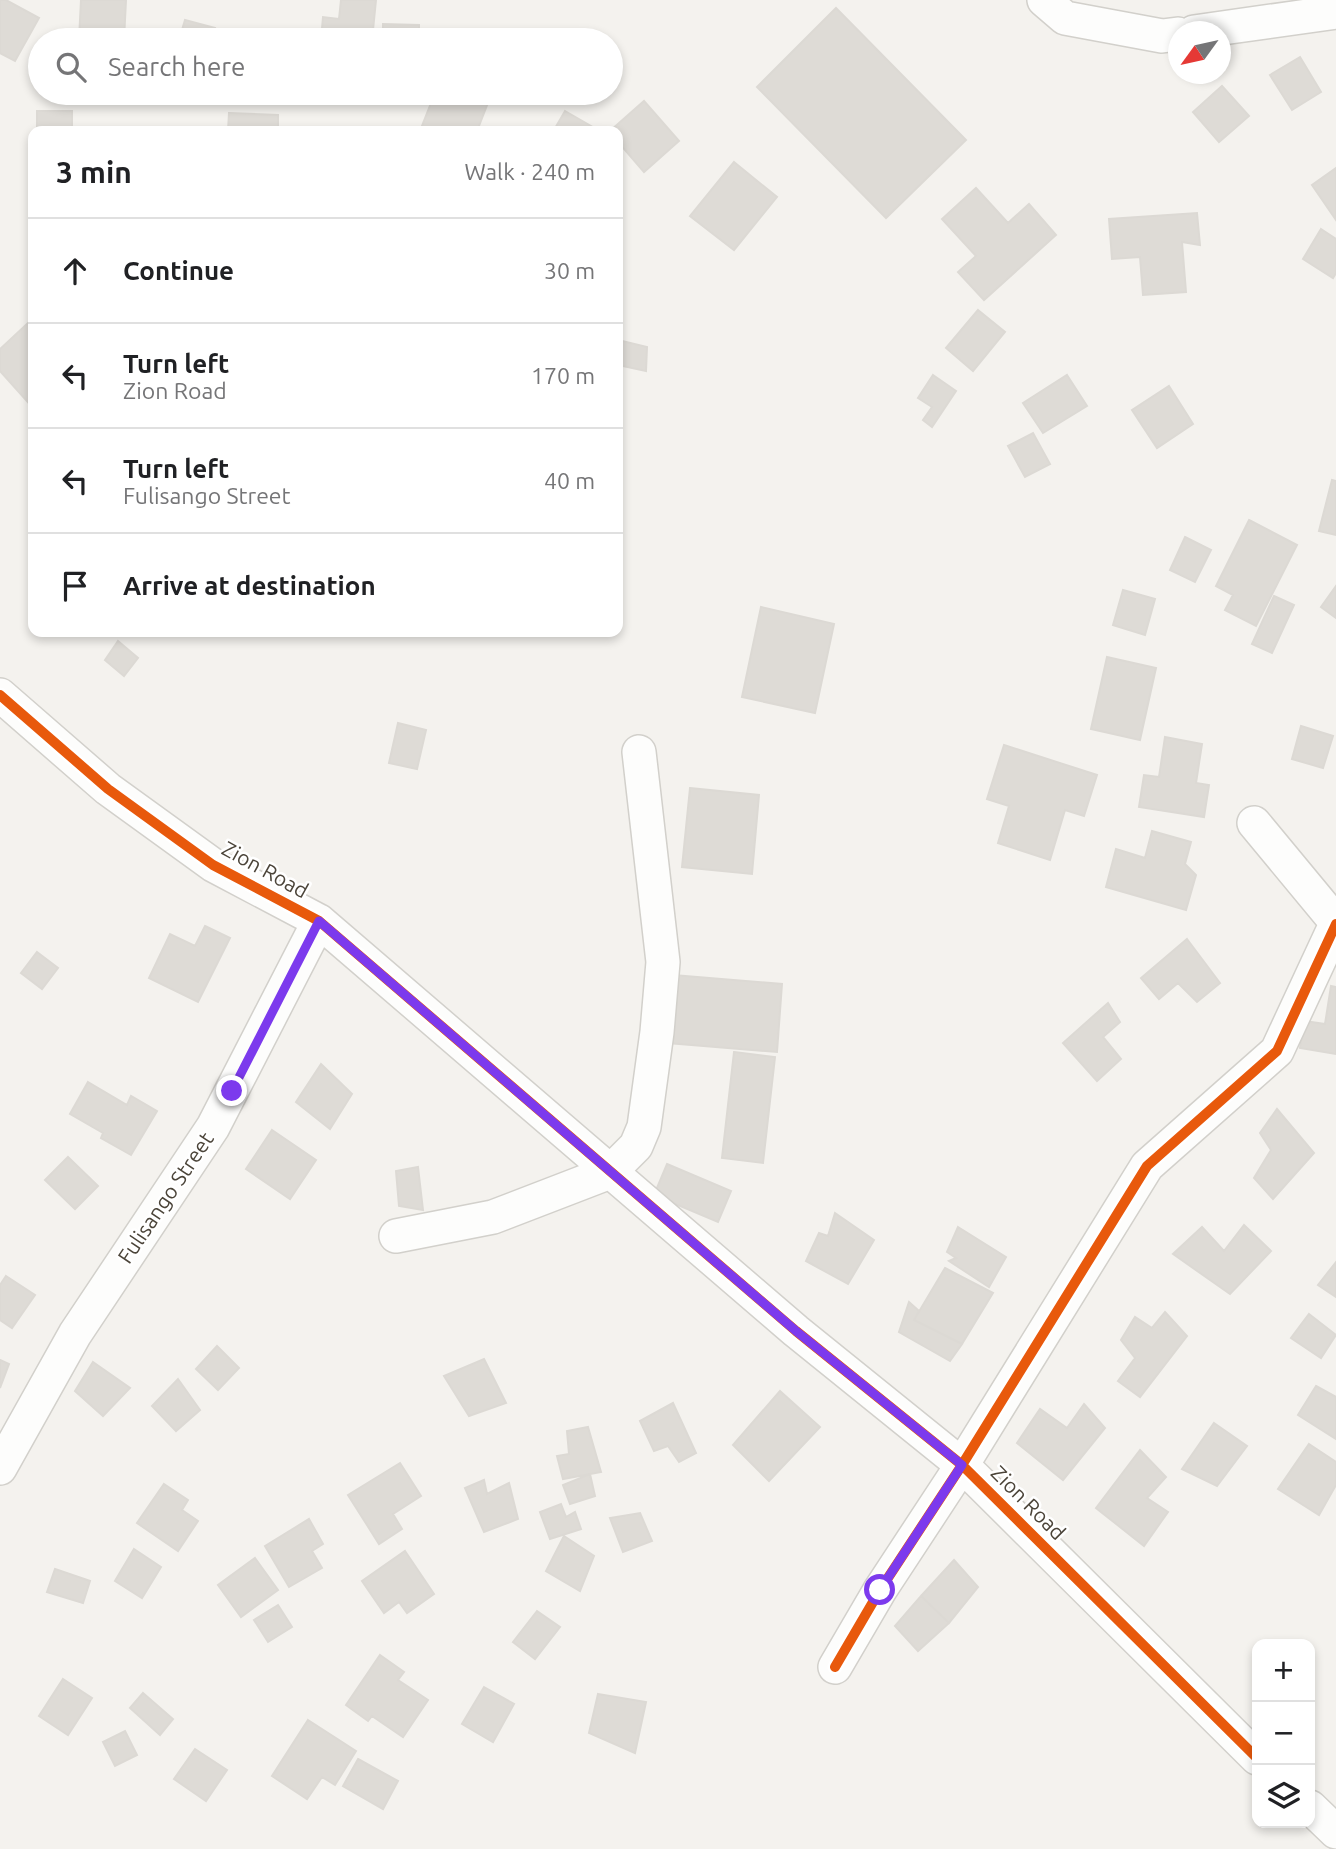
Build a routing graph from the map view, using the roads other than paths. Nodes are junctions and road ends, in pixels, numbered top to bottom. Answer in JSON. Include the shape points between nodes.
{"nodes":[{"id":1,"x":1044,"y":0,"type":"edge"},
{"id":2,"x":1336,"y":12,"type":"edge"},
{"id":3,"x":1231,"y":27,"type":"edge"},
{"id":4,"x":1168,"y":35,"type":"edge"},
{"id":5,"x":0,"y":695,"type":"edge"},
{"id":6,"x":639,"y":752,"type":"dead end"},
{"id":7,"x":1254,"y":823,"type":"dead end"},
{"id":8,"x":319,"y":921,"type":"junction"},
{"id":9,"x":1336,"y":923,"type":"edge"},
{"id":10,"x":610,"y":1172,"type":"junction"},
{"id":11,"x":396,"y":1236,"type":"dead end"},
{"id":12,"x":962,"y":1465,"type":"junction"},
{"id":13,"x":0,"y":1468,"type":"edge"},
{"id":14,"x":835,"y":1667,"type":"dead end"},
{"id":15,"x":1252,"y":1753,"type":"edge"},
{"id":16,"x":1315,"y":1812,"type":"edge"},
{"id":17,"x":1336,"y":1832,"type":"edge"}],
"edges":[{"from":1,"to":4,"type":"street","via":[[1065,18]]},
{"from":2,"to":3,"type":"street"},
{"from":5,"to":8,"type":"street","name":"Zion Road","via":[[108,789],[213,865]]},
{"from":6,"to":10,"type":"street","via":[[663,962],[644,1127],[636,1146]]},
{"from":7,"to":9,"type":"street"},
{"from":8,"to":10,"type":"street","name":"Zion Road"},
{"from":8,"to":13,"type":"street","name":"Fulisango Street","via":[[213,1127],[75,1334]]},
{"from":9,"to":12,"type":"street","via":[[1277,1051],[1147,1166]]},
{"from":10,"to":11,"type":"street","via":[[493,1217]]},
{"from":10,"to":12,"type":"street","name":"Zion Road"},
{"from":12,"to":14,"type":"street"},
{"from":12,"to":15,"type":"street","name":"Zion Road"},
{"from":16,"to":17,"type":"street"}]}
